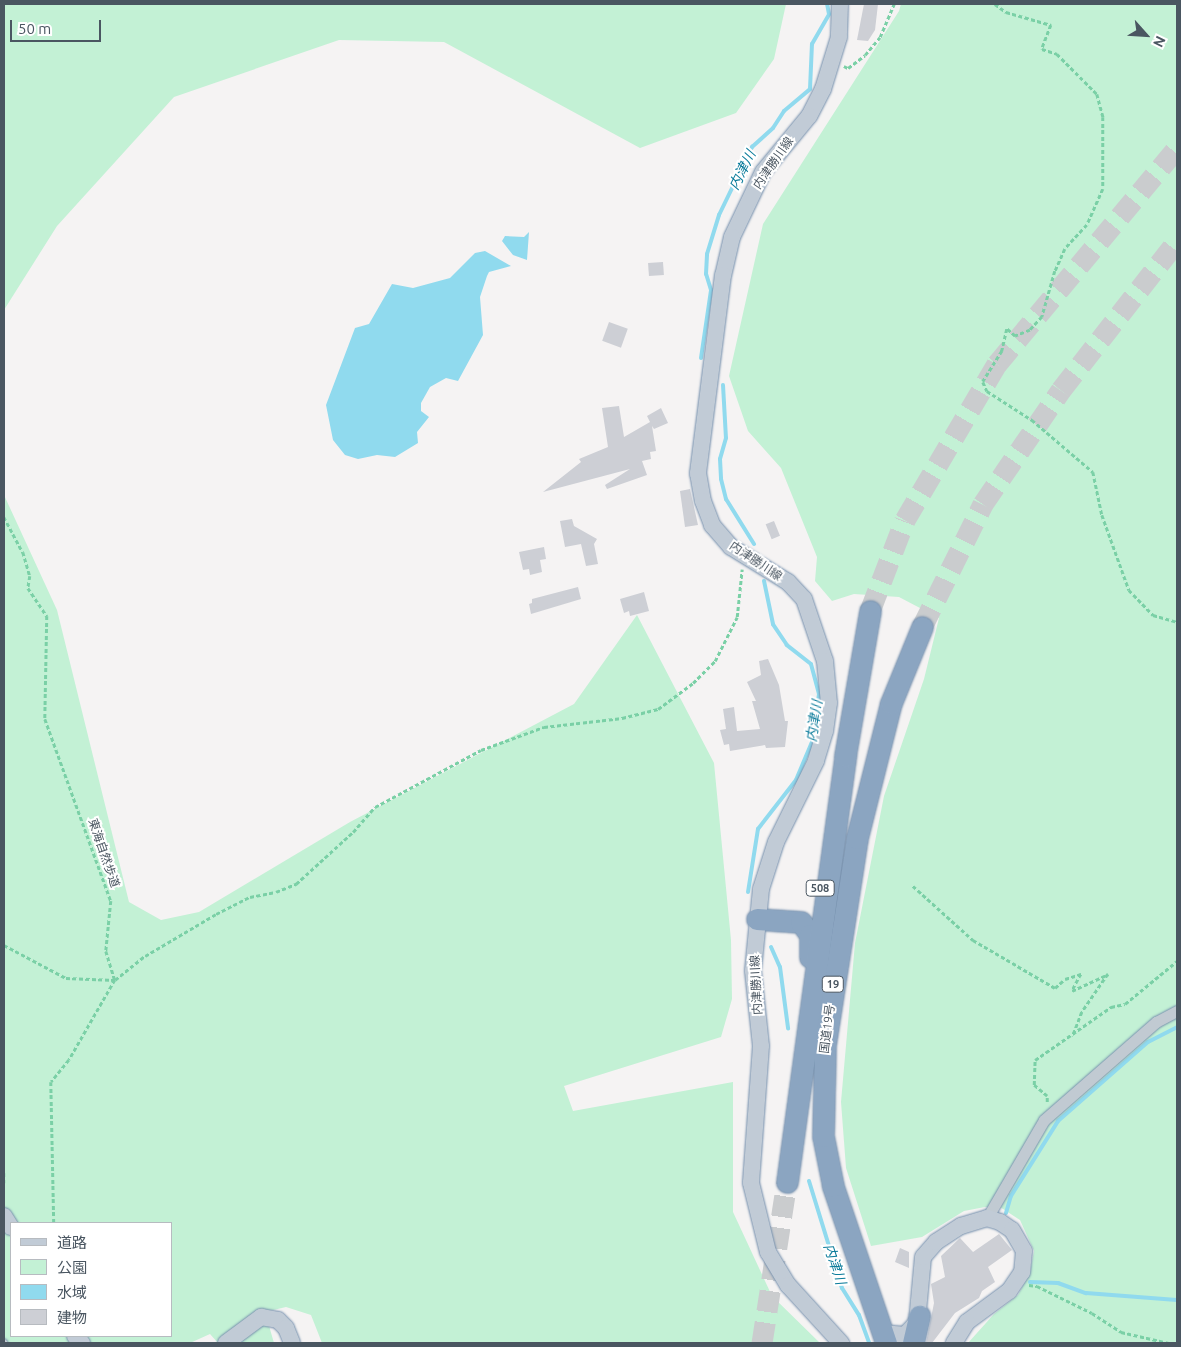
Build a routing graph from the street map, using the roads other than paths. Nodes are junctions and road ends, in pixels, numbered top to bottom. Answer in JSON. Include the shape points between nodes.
{"nodes":[{"id":1,"x":840,"y":4,"type":"edge"},
{"id":2,"x":870,"y":611,"type":"tunnel mouth"},
{"id":3,"x":922,"y":627,"type":"tunnel mouth"},
{"id":4,"x":833,"y":852,"type":"junction"},
{"id":5,"x":757,"y":919,"type":"junction"},
{"id":6,"x":801,"y":922,"type":"junction"},
{"id":7,"x":811,"y":1011,"type":"junction"},
{"id":8,"x":1177,"y":1011,"type":"edge"},
{"id":9,"x":787,"y":1182,"type":"tunnel mouth"},
{"id":10,"x":987,"y":1218,"type":"junction"},
{"id":11,"x":919,"y":1316,"type":"junction"},
{"id":12,"x":884,"y":1338,"type":"edge"},
{"id":13,"x":226,"y":1343,"type":"edge"},
{"id":14,"x":292,"y":1343,"type":"edge"},
{"id":15,"x":841,"y":1343,"type":"edge"},
{"id":16,"x":913,"y":1343,"type":"edge"},
{"id":17,"x":954,"y":1343,"type":"edge"}],
"edges":[{"from":1,"to":5,"type":"main road","name":"内津勝川線","via":[[839,37],[833,63],[809,116],[763,172],[732,237],[723,275],[698,473],[712,525],[731,547],[788,582],[804,599],[825,661],[829,703],[816,761],[776,842],[760,889]]},
{"from":2,"to":4,"type":"highway","name":"国道19号","number":"19","via":[[854,695]]},
{"from":3,"to":12,"type":"highway","name":"国道19号","number":"19","via":[[891,702],[857,838],[825,1045],[823,1136],[831,1178]]},
{"from":4,"to":6,"type":"highway","number":"508","via":[[823,864],[816,907]]},
{"from":4,"to":7,"type":"highway","name":"国道19号","number":"19"},
{"from":5,"to":6,"type":"highway"},
{"from":5,"to":15,"type":"main road","name":"内津勝川線","via":[[753,971],[761,1046],[751,1160],[754,1205],[768,1252],[788,1285]]},
{"from":6,"to":7,"type":"highway","via":[[807,927],[812,946],[806,995]]},
{"from":7,"to":9,"type":"highway","name":"国道19号","number":"19"},
{"from":8,"to":10,"type":"street","via":[[1156,1022],[1044,1120]]},
{"from":10,"to":11,"type":"main road","via":[[961,1226],[936,1242],[923,1256],[918,1285]]},
{"from":10,"to":17,"type":"main road","via":[[1012,1230],[1024,1252],[1022,1272],[1008,1291],[967,1322]]},
{"from":11,"to":12,"type":"main road","via":[[906,1335]]},
{"from":11,"to":16,"type":"highway"},
{"from":13,"to":14,"type":"main road","via":[[261,1317],[278,1320],[286,1328]]}]}
